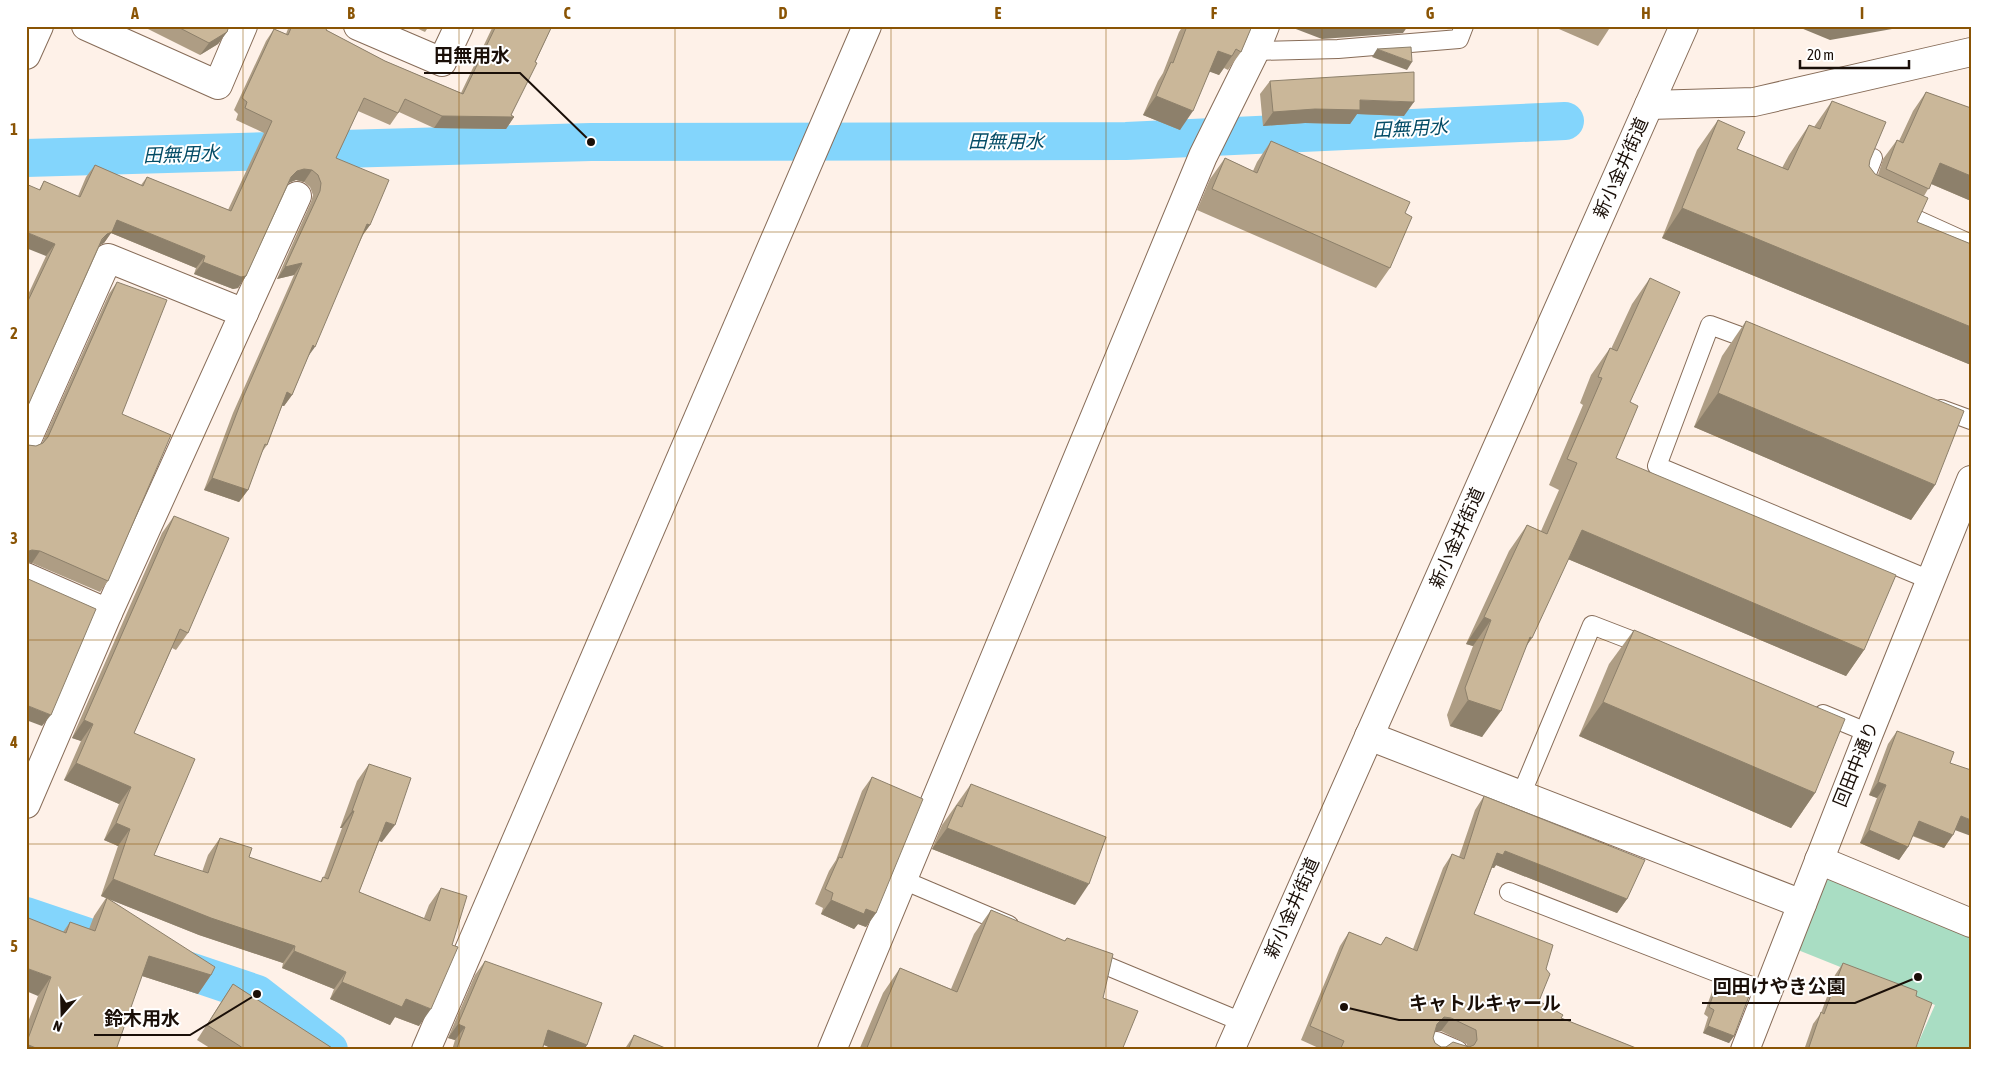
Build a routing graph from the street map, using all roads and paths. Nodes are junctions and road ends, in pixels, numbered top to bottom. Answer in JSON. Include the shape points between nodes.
{"nodes":[{"id":1,"x":39,"y":26,"type":"edge"},
{"id":2,"x":86,"y":26,"type":"edge"},
{"id":3,"x":243,"y":26,"type":"edge"},
{"id":4,"x":358,"y":26,"type":"edge"},
{"id":5,"x":459,"y":26,"type":"edge"},
{"id":6,"x":867,"y":26,"type":"edge"},
{"id":7,"x":1265,"y":26,"type":"edge"},
{"id":8,"x":1464,"y":26,"type":"edge"},
{"id":9,"x":1684,"y":26,"type":"edge"},
{"id":10,"x":1255,"y":51,"type":"junction"},
{"id":11,"x":1971,"y":52,"type":"edge"},
{"id":12,"x":26,"y":56,"type":"edge"},
{"id":13,"x":1649,"y":105,"type":"junction"},
{"id":14,"x":1873,"y":158,"type":"edge"},
{"id":15,"x":297,"y":196,"type":"dead end"},
{"id":16,"x":1971,"y":244,"type":"edge"},
{"id":17,"x":244,"y":313,"type":"junction"},
{"id":18,"x":1775,"y":349,"type":"edge"},
{"id":19,"x":1924,"y":403,"type":"edge"},
{"id":20,"x":1971,"y":420,"type":"edge"},
{"id":21,"x":26,"y":442,"type":"edge"},
{"id":22,"x":1971,"y":480,"type":"edge"},
{"id":23,"x":26,"y":577,"type":"edge"},
{"id":24,"x":1930,"y":580,"type":"junction"},
{"id":25,"x":108,"y":613,"type":"junction"},
{"id":26,"x":1666,"y":654,"type":"edge"},
{"id":27,"x":1805,"y":708,"type":"edge"},
{"id":28,"x":1869,"y":733,"type":"junction"},
{"id":29,"x":1369,"y":736,"type":"junction"},
{"id":30,"x":1521,"y":795,"type":"junction"},
{"id":31,"x":26,"y":804,"type":"edge"},
{"id":32,"x":1819,"y":860,"type":"junction"},
{"id":33,"x":903,"y":880,"type":"junction"},
{"id":34,"x":1509,"y":892,"type":"dead end"},
{"id":35,"x":1802,"y":904,"type":"junction"},
{"id":36,"x":1971,"y":923,"type":"edge"},
{"id":37,"x":1021,"y":930,"type":"edge"},
{"id":38,"x":1076,"y":953,"type":"edge"},
{"id":39,"x":1768,"y":992,"type":"junction"},
{"id":40,"x":1242,"y":1022,"type":"junction"},
{"id":41,"x":426,"y":1050,"type":"edge"},
{"id":42,"x":832,"y":1050,"type":"edge"},
{"id":43,"x":1230,"y":1050,"type":"edge"},
{"id":44,"x":1434,"y":1050,"type":"edge"},
{"id":45,"x":1458,"y":1050,"type":"edge"},
{"id":46,"x":1745,"y":1050,"type":"edge"}],
"edges":[{"from":1,"to":12,"type":"street"},
{"from":2,"to":3,"type":"street","via":[[218,85]]},
{"from":4,"to":5,"type":"street","via":[[442,62]]},
{"from":6,"to":41,"type":"street"},
{"from":7,"to":10,"type":"street"},
{"from":8,"to":10,"type":"lane","via":[[1459,39]]},
{"from":9,"to":13,"type":"street","name":"新小金井街道"},
{"from":10,"to":33,"type":"street","via":[[1203,156]]},
{"from":11,"to":13,"type":"street","via":[[1754,102]]},
{"from":13,"to":29,"type":"street","name":"新小金井街道"},
{"from":14,"to":16,"type":"lane","via":[[1859,194]]},
{"from":15,"to":17,"type":"street"},
{"from":17,"to":21,"type":"street","via":[[108,258]]},
{"from":17,"to":25,"type":"street"},
{"from":18,"to":24,"type":"lane","via":[[1710,325],[1657,466]]},
{"from":19,"to":20,"type":"lane"},
{"from":22,"to":24,"type":"street","name":"回田中通り"},
{"from":23,"to":25,"type":"street"},
{"from":24,"to":28,"type":"street","name":"回田中通り"},
{"from":25,"to":31,"type":"street"},
{"from":26,"to":30,"type":"lane","via":[[1592,625]]},
{"from":27,"to":28,"type":"lane"},
{"from":28,"to":32,"type":"street","name":"回田中通り"},
{"from":29,"to":30,"type":"street"},
{"from":29,"to":40,"type":"street","name":"新小金井街道"},
{"from":30,"to":35,"type":"street"},
{"from":32,"to":35,"type":"street","name":"回田中通り"},
{"from":32,"to":36,"type":"street"},
{"from":33,"to":37,"type":"lane"},
{"from":33,"to":42,"type":"street"},
{"from":34,"to":39,"type":"lane"},
{"from":35,"to":39,"type":"street","name":"回田中通り"},
{"from":38,"to":40,"type":"lane"},
{"from":39,"to":46,"type":"street","name":"回田中通り"},
{"from":40,"to":43,"type":"street","name":"新小金井街道"},
{"from":44,"to":45,"type":"lane","via":[[1437,1042]]}]}
